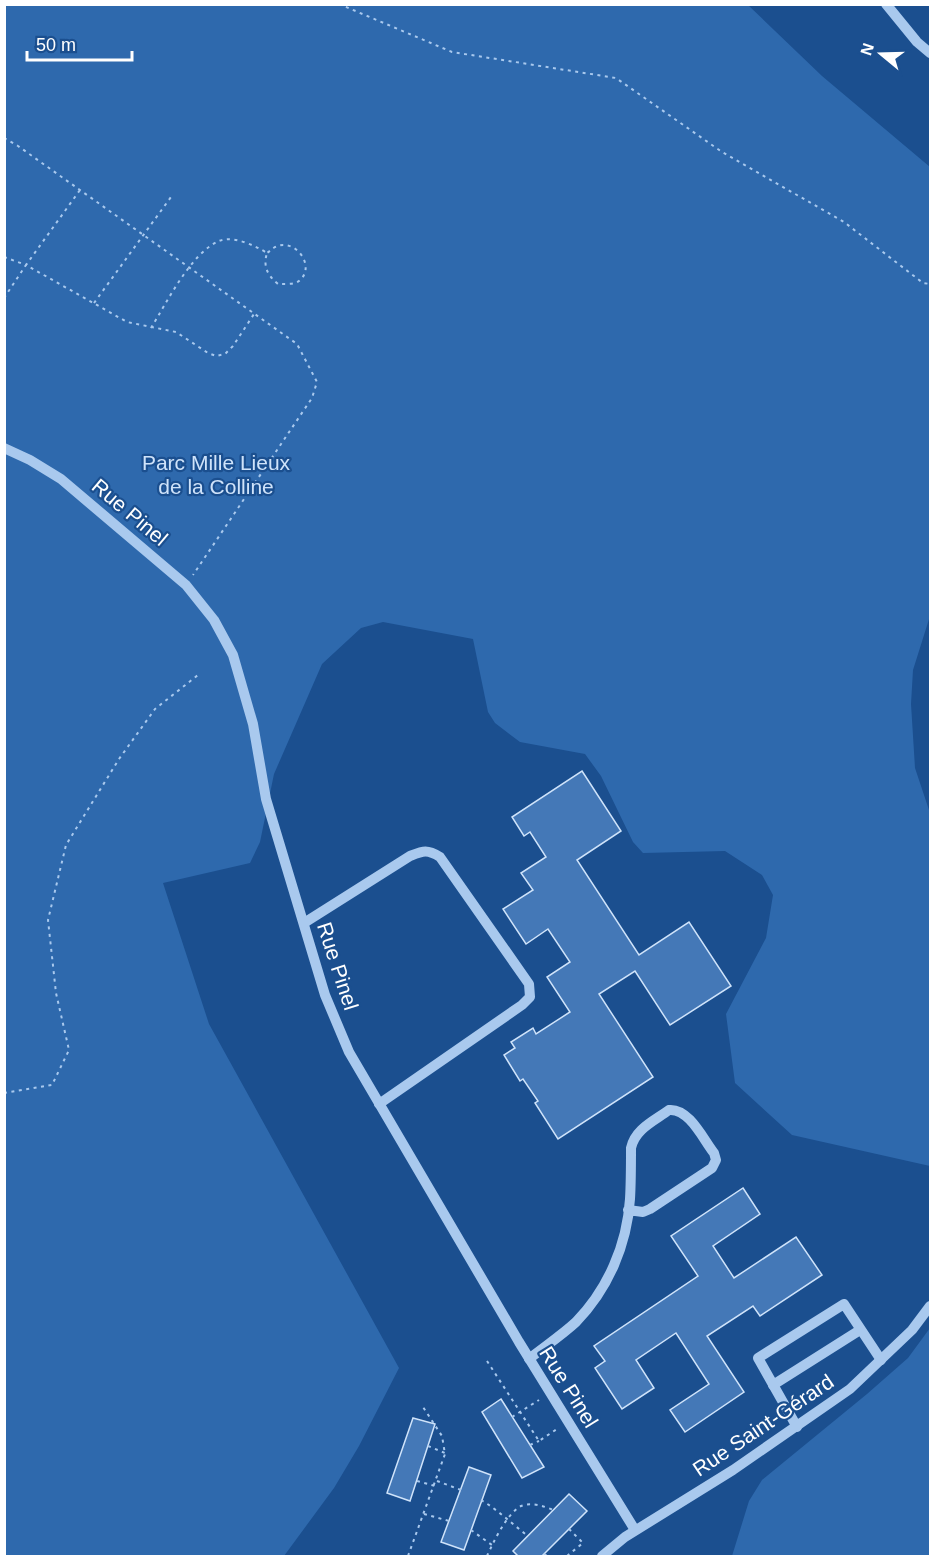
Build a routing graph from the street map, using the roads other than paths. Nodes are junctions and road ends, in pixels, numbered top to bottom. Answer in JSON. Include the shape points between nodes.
{"nodes":[{"id":1,"x":886,"y":4,"type":"edge"},
{"id":2,"x":930,"y":54,"type":"edge"},
{"id":3,"x":4,"y":448,"type":"edge"},
{"id":4,"x":304,"y":923,"type":"junction"},
{"id":5,"x":379,"y":1104,"type":"junction"},
{"id":6,"x":628,"y":1210,"type":"junction"},
{"id":7,"x":930,"y":1306,"type":"edge"},
{"id":8,"x":860,"y":1330,"type":"junction"},
{"id":9,"x":529,"y":1359,"type":"junction"},
{"id":10,"x":881,"y":1360,"type":"junction"},
{"id":11,"x":773,"y":1385,"type":"junction"},
{"id":12,"x":796,"y":1427,"type":"junction"},
{"id":13,"x":635,"y":1530,"type":"junction"},
{"id":14,"x":602,"y":1557,"type":"edge"}],
"edges":[{"from":1,"to":2,"type":"street"},
{"from":3,"to":4,"type":"street","name":"Rue Pinel","via":[[61,479],[186,585],[214,620],[233,656],[250,712],[266,799]]},
{"from":4,"to":5,"type":"street","name":"Rue Pinel","via":[[325,995],[349,1052]]},
{"from":4,"to":5,"type":"street","via":[[410,856],[432,852],[529,984],[530,997],[522,1005]]},
{"from":5,"to":9,"type":"street","name":"Rue Pinel"},
{"from":6,"to":6,"type":"street","via":[[633,1140],[639,1131],[674,1109],[688,1117],[716,1160],[712,1168],[650,1209]]},
{"from":6,"to":9,"type":"street","via":[[614,1265],[593,1302],[574,1323]]},
{"from":7,"to":10,"type":"street","name":"Rue Saint-Gérard"},
{"from":8,"to":10,"type":"street"},
{"from":8,"to":11,"type":"street"},
{"from":8,"to":11,"type":"street","via":[[844,1304],[758,1358]]},
{"from":9,"to":13,"type":"street","name":"Rue Pinel"},
{"from":10,"to":12,"type":"street","name":"Rue Saint-Gérard","via":[[850,1389]]},
{"from":11,"to":12,"type":"street"},
{"from":12,"to":13,"type":"street","name":"Rue Saint-Gérard"},
{"from":13,"to":14,"type":"street","name":"Rue Saint-Gérard"}]}
